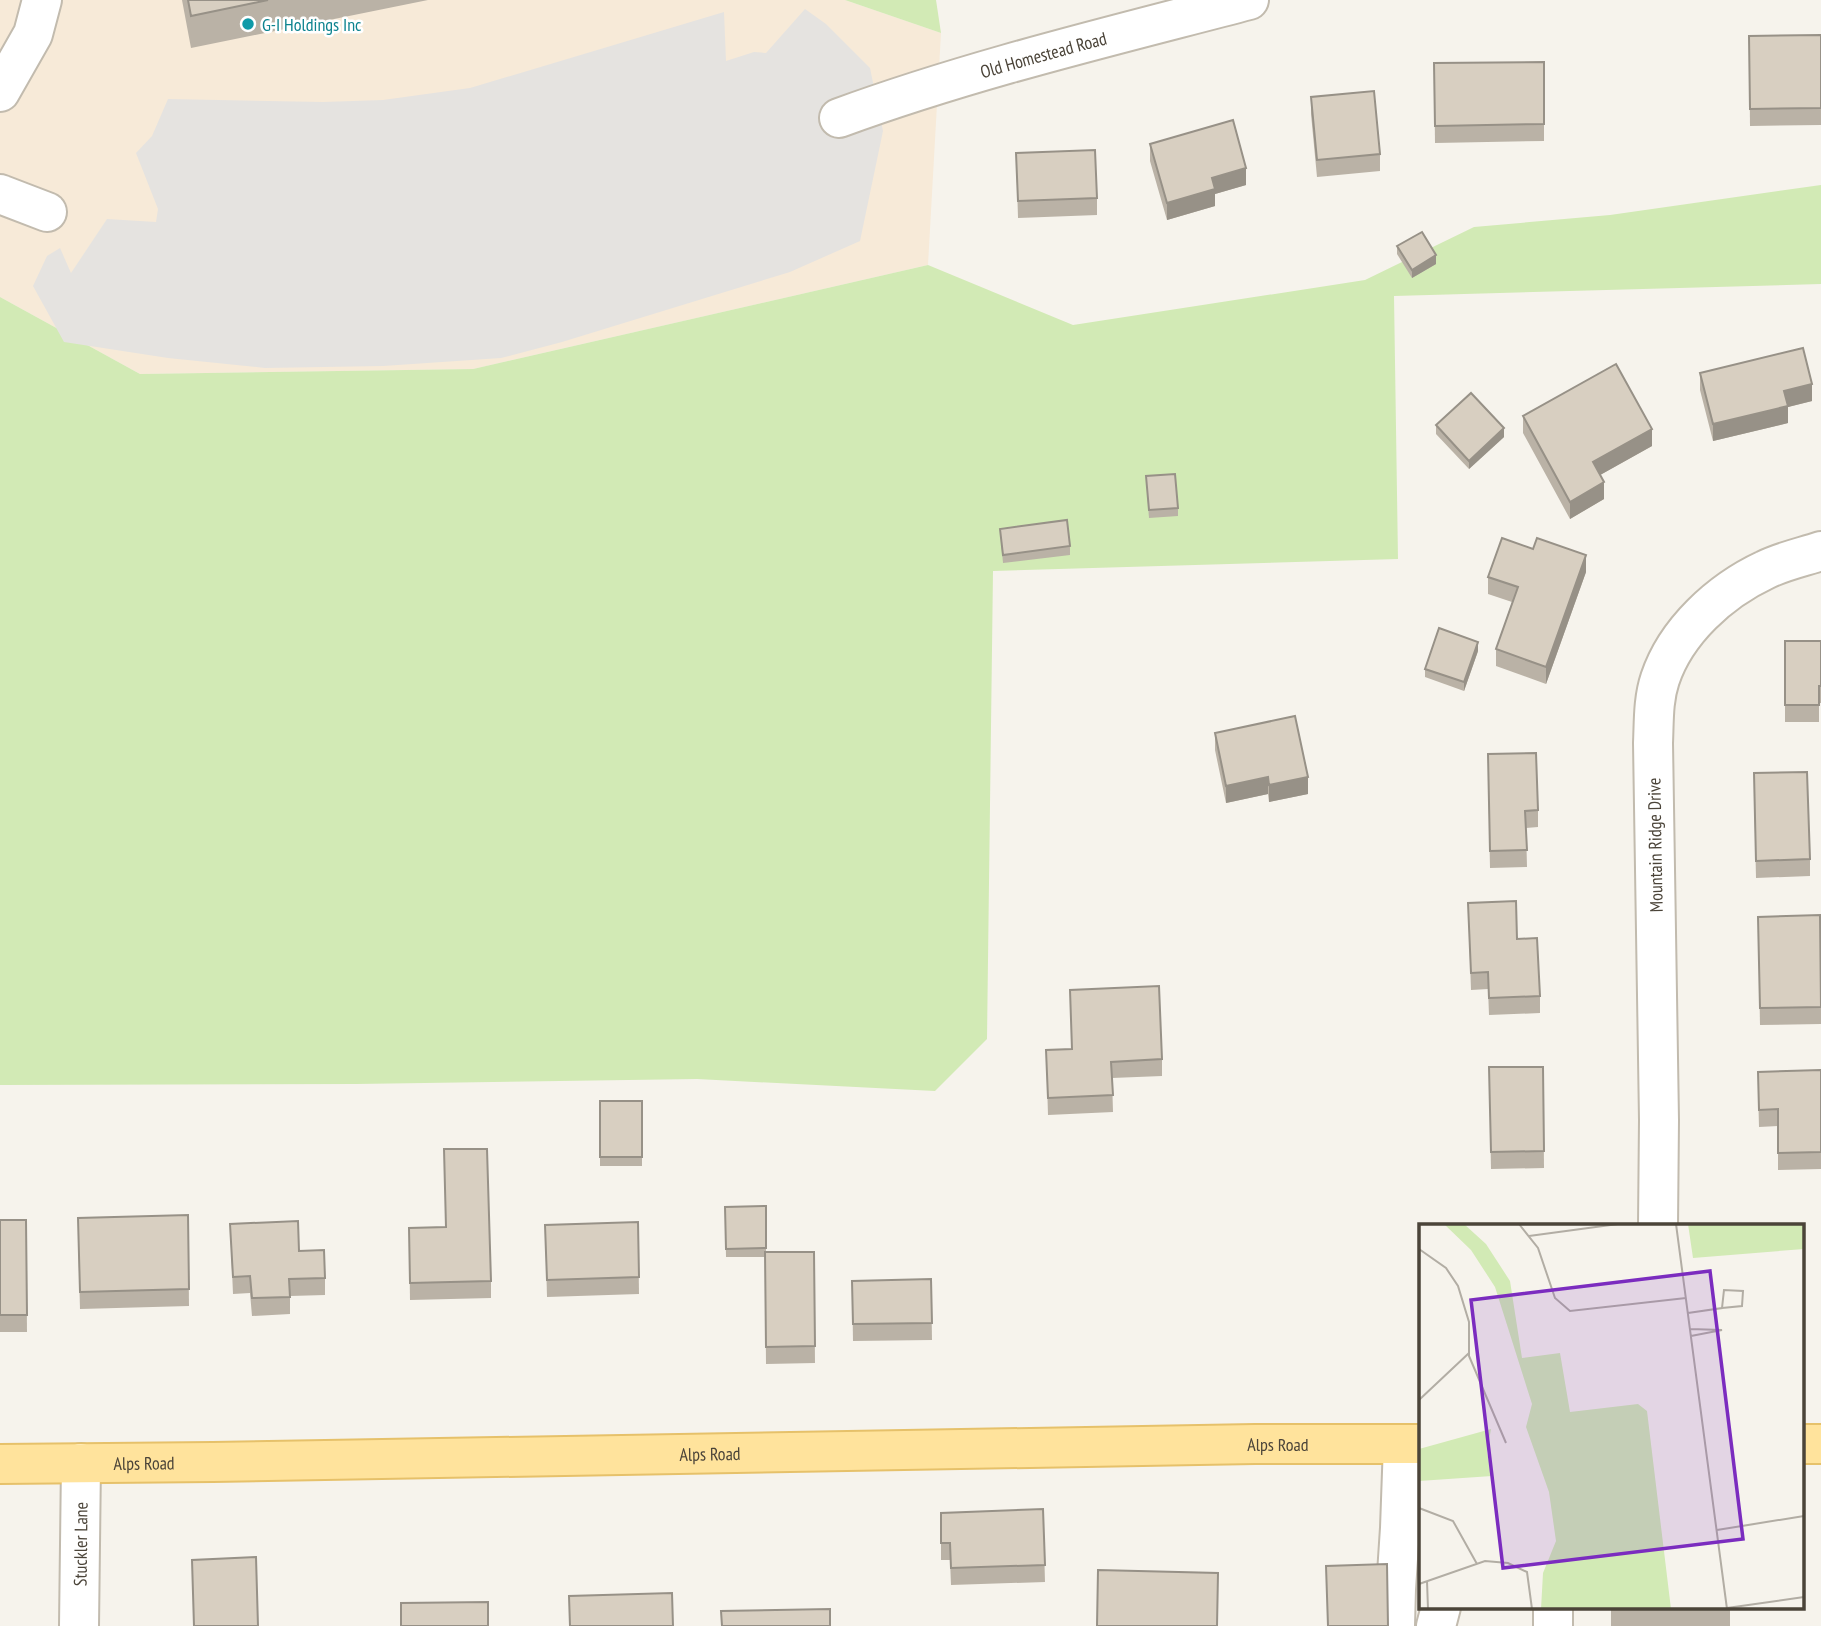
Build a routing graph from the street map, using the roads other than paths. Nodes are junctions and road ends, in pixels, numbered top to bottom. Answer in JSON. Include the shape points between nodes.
{"nodes":[{"id":1,"x":42,"y":0,"type":"edge"},
{"id":2,"x":1249,"y":0,"type":"edge"},
{"id":3,"x":0,"y":92,"type":"edge"},
{"id":4,"x":839,"y":118,"type":"dead end"},
{"id":5,"x":0,"y":194,"type":"edge"},
{"id":6,"x":47,"y":212,"type":"dead end"},
{"id":7,"x":1821,"y":551,"type":"edge"},
{"id":8,"x":1658,"y":1224,"type":"edge"},
{"id":9,"x":1412,"y":1444,"type":"edge"},
{"id":10,"x":80,"y":1463,"type":"junction"},
{"id":11,"x":0,"y":1464,"type":"edge"},
{"id":12,"x":1441,"y":1608,"type":"edge"},
{"id":13,"x":1553,"y":1608,"type":"edge"},
{"id":14,"x":79,"y":1626,"type":"edge"},
{"id":15,"x":1395,"y":1626,"type":"edge"},
{"id":16,"x":1436,"y":1626,"type":"edge"},
{"id":17,"x":1553,"y":1626,"type":"edge"}],
"edges":[{"from":1,"to":3,"type":"street","via":[[33,34]]},
{"from":2,"to":4,"type":"street","name":"Old Homestead Road","via":[[1001,66]]},
{"from":5,"to":6,"type":"street"},
{"from":7,"to":8,"type":"street","name":"Mountain Ridge Drive","via":[[1766,569],[1727,593],[1695,621],[1660,679],[1653,743]]},
{"from":9,"to":10,"type":"main road","name":"Alps Road"},
{"from":9,"to":15,"type":"street","via":[[1400,1528]]},
{"from":10,"to":11,"type":"main road","name":"Alps Road"},
{"from":10,"to":14,"type":"street","name":"Stuckler Lane"},
{"from":12,"to":16,"type":"street"},
{"from":13,"to":17,"type":"street"}]}
